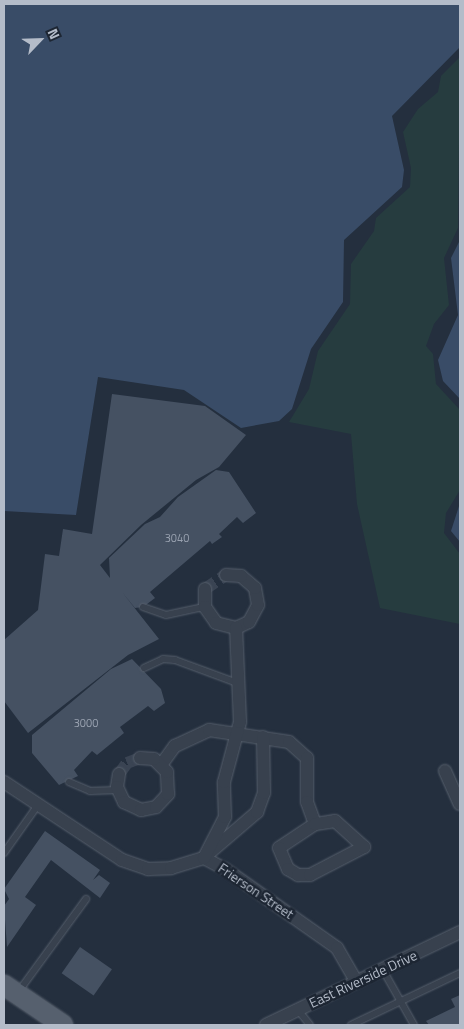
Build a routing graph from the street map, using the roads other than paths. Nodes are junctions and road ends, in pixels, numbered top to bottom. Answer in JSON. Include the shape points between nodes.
{"nodes":[{"id":1,"x":226,"y":575,"type":"dead end"},
{"id":2,"x":206,"y":590,"type":"dead end"},
{"id":3,"x":143,"y":607,"type":"dead end"},
{"id":4,"x":205,"y":607,"type":"junction"},
{"id":5,"x":236,"y":628,"type":"junction"},
{"id":6,"x":144,"y":668,"type":"dead end"},
{"id":7,"x":241,"y":685,"type":"junction"},
{"id":8,"x":237,"y":733,"type":"junction"},
{"id":9,"x":263,"y":737,"type":"junction"},
{"id":10,"x":140,"y":758,"type":"dead end"},
{"id":11,"x":161,"y":765,"type":"junction"},
{"id":12,"x":446,"y":771,"type":"dead end"},
{"id":13,"x":119,"y":774,"type":"dead end"},
{"id":14,"x":4,"y":782,"type":"edge"},
{"id":15,"x":69,"y":782,"type":"dead end"},
{"id":16,"x":118,"y":790,"type":"junction"},
{"id":17,"x":459,"y":796,"type":"edge"},
{"id":18,"x":38,"y":805,"type":"junction"},
{"id":19,"x":315,"y":824,"type":"junction"},
{"id":20,"x":5,"y":849,"type":"edge"},
{"id":21,"x":204,"y":858,"type":"junction"},
{"id":22,"x":86,"y":899,"type":"dead end"},
{"id":23,"x":460,"y":932,"type":"edge"},
{"id":24,"x":382,"y":970,"type":"junction"},
{"id":25,"x":460,"y":973,"type":"edge"},
{"id":26,"x":357,"y":982,"type":"junction"},
{"id":27,"x":10,"y":989,"type":"edge"},
{"id":28,"x":400,"y":1002,"type":"junction"},
{"id":29,"x":298,"y":1010,"type":"junction"},
{"id":30,"x":61,"y":1025,"type":"edge"},
{"id":31,"x":266,"y":1025,"type":"edge"},
{"id":32,"x":310,"y":1025,"type":"edge"},
{"id":33,"x":351,"y":1025,"type":"edge"},
{"id":34,"x":414,"y":1025,"type":"edge"}],
"edges":[{"from":1,"to":5,"type":"street","via":[[249,581],[258,596],[255,614]]},
{"from":2,"to":4,"type":"street"},
{"from":3,"to":4,"type":"lane","via":[[166,615]]},
{"from":4,"to":5,"type":"street","via":[[216,623]]},
{"from":5,"to":7,"type":"street"},
{"from":6,"to":7,"type":"lane","via":[[163,659],[176,660]]},
{"from":7,"to":8,"type":"street"},
{"from":8,"to":9,"type":"street"},
{"from":8,"to":11,"type":"street","via":[[209,730],[190,737],[175,746]]},
{"from":8,"to":21,"type":"street","via":[[224,782],[225,817]]},
{"from":9,"to":19,"type":"street","via":[[300,747],[307,758],[307,802]]},
{"from":9,"to":21,"type":"street","via":[[264,793],[257,812]]},
{"from":10,"to":11,"type":"street"},
{"from":11,"to":16,"type":"street","via":[[170,785],[156,807],[132,808]]},
{"from":12,"to":17,"type":"street"},
{"from":13,"to":16,"type":"street"},
{"from":14,"to":18,"type":"street","name":"Frierson Street"},
{"from":15,"to":16,"type":"lane","via":[[90,791]]},
{"from":18,"to":20,"type":"lane"},
{"from":18,"to":21,"type":"street","name":"Frierson Street","via":[[122,860],[148,869],[171,868]]},
{"from":19,"to":19,"type":"street","via":[[279,848],[288,868],[298,876],[310,875],[364,847],[334,822]]},
{"from":21,"to":26,"type":"street","name":"Frierson Street","via":[[337,948]]},
{"from":22,"to":27,"type":"lane"},
{"from":23,"to":24,"type":"street","name":"East Riverside Drive"},
{"from":24,"to":26,"type":"street","name":"East Riverside Drive"},
{"from":24,"to":28,"type":"lane"},
{"from":25,"to":28,"type":"lane"},
{"from":26,"to":29,"type":"street","name":"East Riverside Drive"},
{"from":27,"to":30,"type":"main road"},
{"from":28,"to":33,"type":"lane"},
{"from":28,"to":34,"type":"lane"},
{"from":29,"to":31,"type":"street","name":"East Riverside Drive"},
{"from":29,"to":32,"type":"lane"}]}
